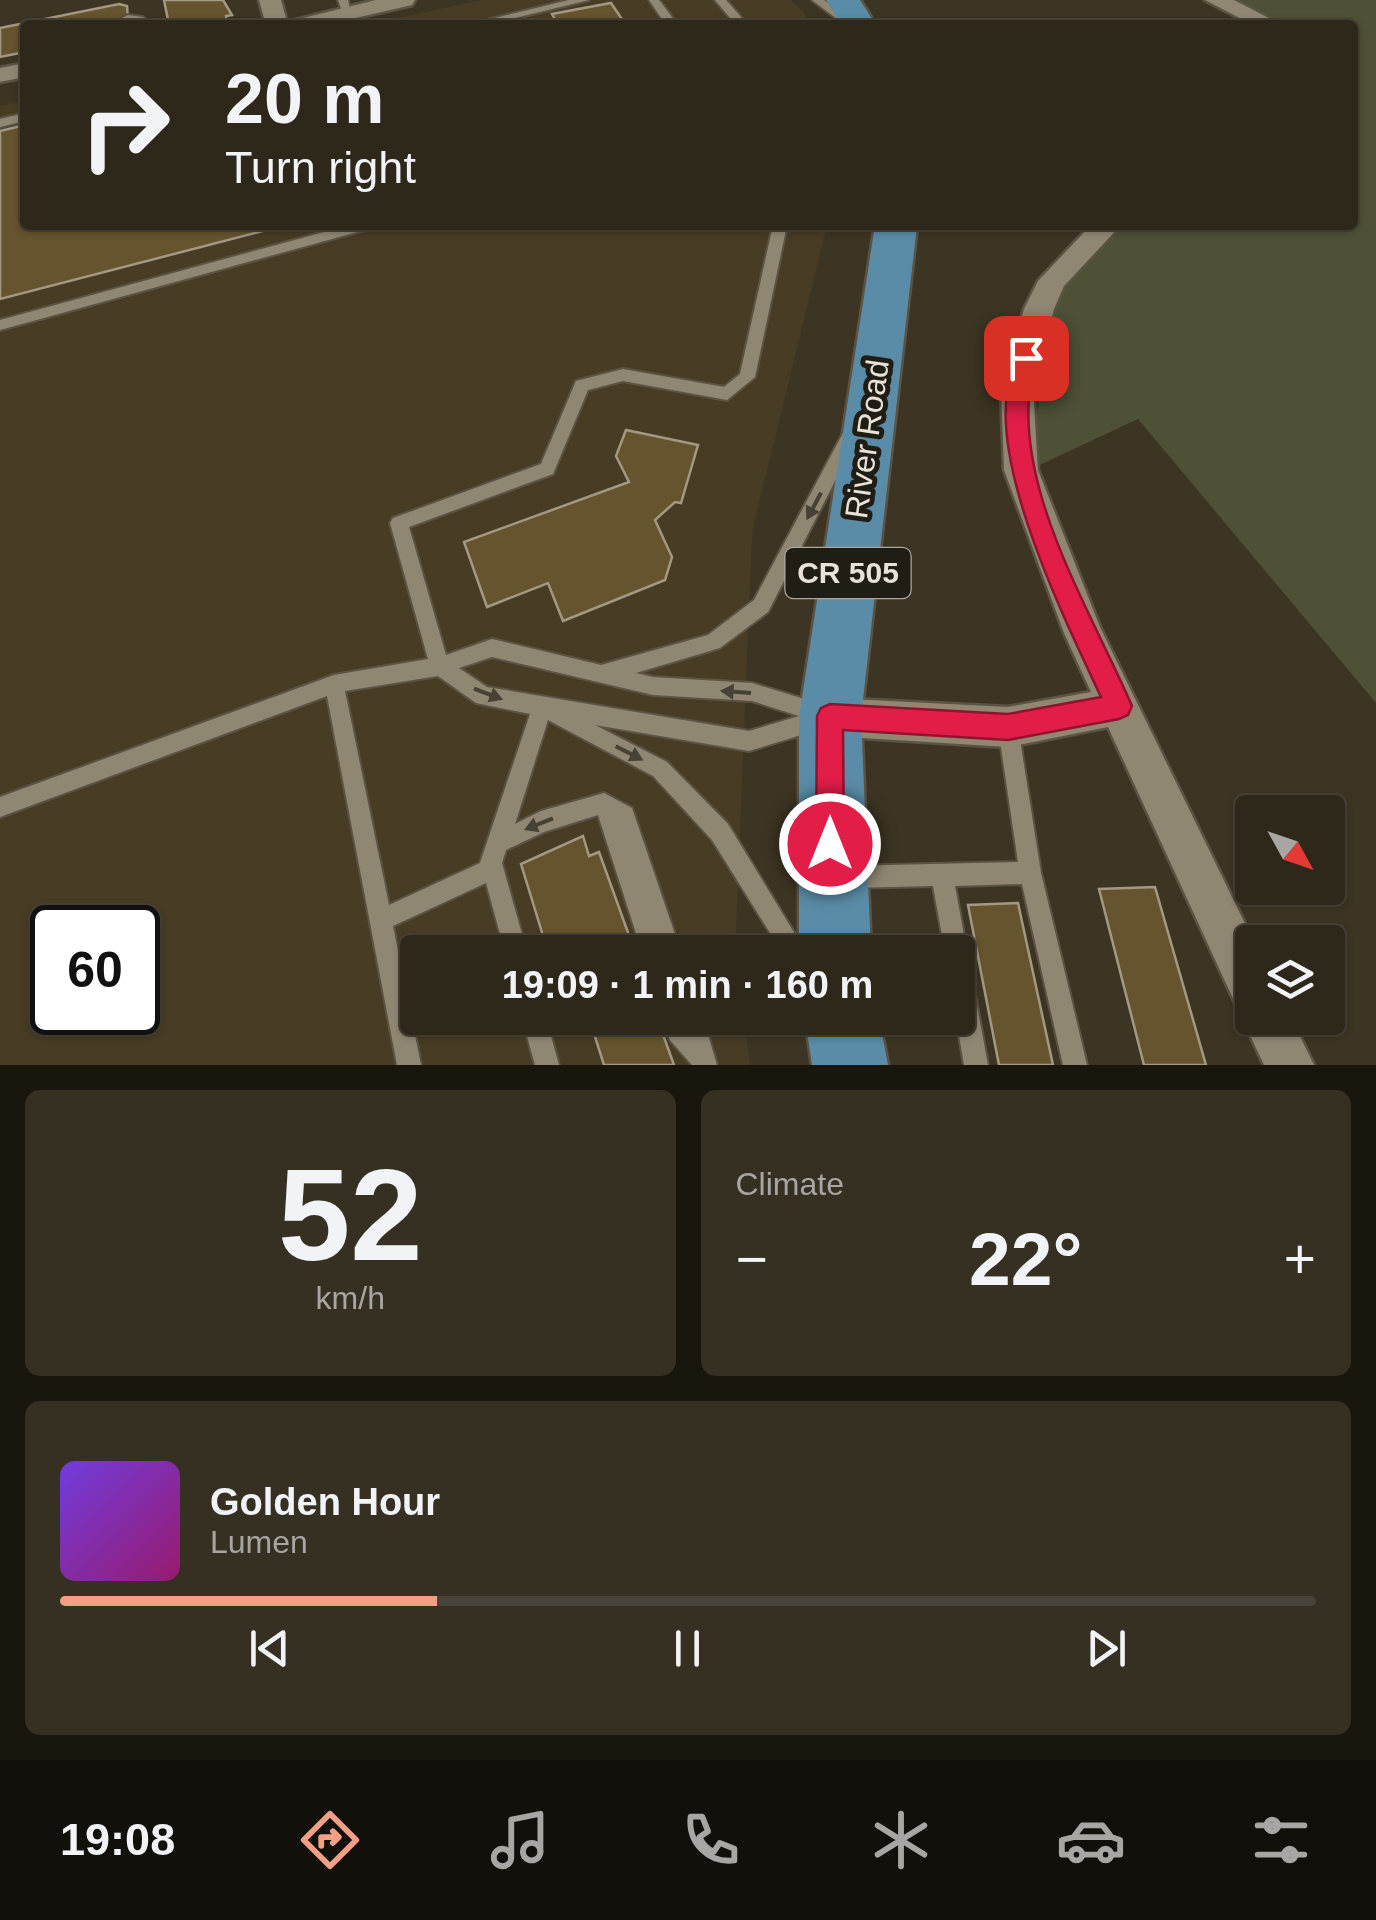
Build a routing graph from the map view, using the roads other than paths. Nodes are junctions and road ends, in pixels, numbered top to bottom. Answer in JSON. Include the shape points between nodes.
{"nodes":[{"id":1,"x":401,"y":0,"type":"edge"},
{"id":2,"x":584,"y":0,"type":"edge"},
{"id":3,"x":720,"y":0,"type":"edge"},
{"id":4,"x":817,"y":0,"type":"edge"},
{"id":5,"x":1221,"y":2,"type":"edge"},
{"id":6,"x":346,"y":7,"type":"edge"},
{"id":7,"x":128,"y":18,"type":"dead end"},
{"id":8,"x":140,"y":20,"type":"edge"},
{"id":9,"x":310,"y":20,"type":"edge"},
{"id":10,"x":494,"y":20,"type":"edge"},
{"id":11,"x":738,"y":20,"type":"edge"},
{"id":12,"x":847,"y":20,"type":"edge"},
{"id":13,"x":1260,"y":20,"type":"edge"},
{"id":14,"x":349,"y":230,"type":"edge"},
{"id":15,"x":779,"y":230,"type":"edge"},
{"id":16,"x":895,"y":230,"type":"edge"},
{"id":17,"x":1102,"y":230,"type":"edge"},
{"id":18,"x":0,"y":325,"type":"edge"},
{"id":19,"x":875,"y":389,"type":"junction"},
{"id":20,"x":440,"y":666,"type":"junction"},
{"id":21,"x":602,"y":673,"type":"junction"},
{"id":22,"x":334,"y":684,"type":"junction"},
{"id":23,"x":1119,"y":706,"type":"junction"},
{"id":24,"x":542,"y":708,"type":"junction"},
{"id":25,"x":830,"y":716,"type":"junction"},
{"id":26,"x":1008,"y":727,"type":"junction"},
{"id":27,"x":604,"y":803,"type":"junction"},
{"id":28,"x":0,"y":807,"type":"edge"},
{"id":29,"x":500,"y":842,"type":"junction"},
{"id":30,"x":492,"y":869,"type":"junction"},
{"id":31,"x":1030,"y":873,"type":"junction"},
{"id":32,"x":942,"y":874,"type":"junction"},
{"id":33,"x":831,"y":877,"type":"junction"},
{"id":34,"x":381,"y":920,"type":"junction"},
{"id":35,"x":511,"y":935,"type":"edge"},
{"id":36,"x":647,"y":935,"type":"edge"},
{"id":37,"x":665,"y":935,"type":"edge"},
{"id":38,"x":785,"y":935,"type":"edge"},
{"id":39,"x":834,"y":935,"type":"edge"},
{"id":40,"x":953,"y":935,"type":"edge"},
{"id":41,"x":1235,"y":953,"type":"edge"},
{"id":42,"x":539,"y":1035,"type":"edge"},
{"id":43,"x":681,"y":1035,"type":"edge"},
{"id":44,"x":697,"y":1035,"type":"edge"},
{"id":45,"x":971,"y":1035,"type":"edge"},
{"id":46,"x":1275,"y":1035,"type":"edge"},
{"id":47,"x":706,"y":1064,"type":"edge"},
{"id":48,"x":410,"y":1065,"type":"edge"},
{"id":49,"x":548,"y":1065,"type":"edge"},
{"id":50,"x":976,"y":1065,"type":"edge"},
{"id":51,"x":1074,"y":1065,"type":"edge"},
{"id":52,"x":1290,"y":1065,"type":"edge"}],
"edges":[{"from":1,"to":6,"type":"street"},
{"from":2,"to":10,"type":"lane"},
{"from":3,"to":11,"type":"lane"},
{"from":4,"to":12,"type":"lane"},
{"from":5,"to":13,"type":"street"},
{"from":6,"to":9,"type":"street"},
{"from":7,"to":8,"type":"lane"},
{"from":14,"to":18,"type":"lane"},
{"from":15,"to":20,"type":"lane","via":[[748,377],[727,394],[622,375],[582,385],[547,469],[399,523]]},
{"from":16,"to":19,"type":"main road","name":"River Road","number":"CR 505"},
{"from":17,"to":23,"type":"street","via":[[1052,280],[1039,309],[1017,388],[1016,428],[1020,470],[1042,532]]},
{"from":19,"to":21,"type":"lane","one_way":true,"via":[[760,606],[713,642]]},
{"from":19,"to":25,"type":"main road","name":"River Road","number":"CR 505"},
{"from":20,"to":21,"type":"lane","via":[[492,648]]},
{"from":20,"to":22,"type":"lane"},
{"from":20,"to":24,"type":"lane","one_way":true,"via":[[484,696]]},
{"from":25,"to":21,"type":"lane","one_way":true,"via":[[752,692],[653,686]]},
{"from":22,"to":28,"type":"lane"},
{"from":22,"to":34,"type":"lane"},
{"from":23,"to":26,"type":"street"},
{"from":23,"to":41,"type":"street"},
{"from":24,"to":25,"type":"lane","via":[[749,741]]},
{"from":24,"to":29,"type":"lane"},
{"from":24,"to":38,"type":"lane","one_way":true,"via":[[660,769],[720,832]]},
{"from":25,"to":26,"type":"street"},
{"from":25,"to":33,"type":"main road","name":"River Road","number":"CR 505"},
{"from":26,"to":31,"type":"lane"},
{"from":27,"to":29,"type":"lane","one_way":true},
{"from":27,"to":36,"type":"lane"},
{"from":27,"to":37,"type":"lane","via":[[626,815]]},
{"from":29,"to":30,"type":"lane"},
{"from":30,"to":34,"type":"lane"},
{"from":30,"to":35,"type":"lane"},
{"from":31,"to":32,"type":"lane"},
{"from":31,"to":51,"type":"lane"},
{"from":32,"to":33,"type":"lane"},
{"from":32,"to":40,"type":"lane"},
{"from":33,"to":39,"type":"main road","name":"River Road","number":"CR 505"},
{"from":34,"to":48,"type":"lane"},
{"from":42,"to":49,"type":"lane"},
{"from":43,"to":47,"type":"lane"},
{"from":44,"to":47,"type":"lane"},
{"from":45,"to":50,"type":"lane"},
{"from":46,"to":52,"type":"street"}]}
